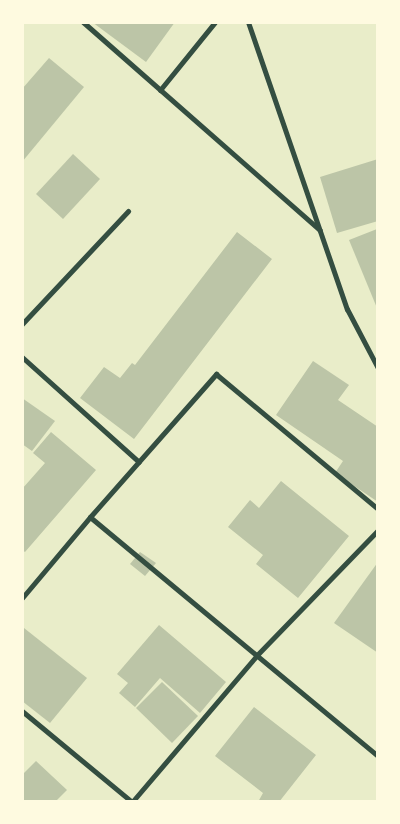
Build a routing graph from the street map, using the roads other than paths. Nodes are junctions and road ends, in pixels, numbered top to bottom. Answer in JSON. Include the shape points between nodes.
{"nodes":[{"id":1,"x":83,"y":22,"type":"edge"},
{"id":2,"x":215,"y":22,"type":"edge"},
{"id":3,"x":248,"y":22,"type":"edge"},
{"id":4,"x":160,"y":90,"type":"junction"},
{"id":5,"x":128,"y":211,"type":"dead end"},
{"id":6,"x":321,"y":230,"type":"junction"},
{"id":7,"x":22,"y":324,"type":"edge"},
{"id":8,"x":22,"y":357,"type":"edge"},
{"id":9,"x":377,"y":366,"type":"edge"},
{"id":10,"x":139,"y":462,"type":"junction"},
{"id":11,"x":378,"y":509,"type":"edge"},
{"id":12,"x":90,"y":517,"type":"junction"},
{"id":13,"x":378,"y":530,"type":"edge"},
{"id":14,"x":22,"y":598,"type":"edge"},
{"id":15,"x":256,"y":655,"type":"junction"},
{"id":16,"x":22,"y":711,"type":"edge"},
{"id":17,"x":378,"y":756,"type":"edge"}],
"edges":[{"from":1,"to":4,"type":"street"},
{"from":2,"to":4,"type":"street"},
{"from":3,"to":6,"type":"street"},
{"from":4,"to":6,"type":"street"},
{"from":5,"to":7,"type":"street"},
{"from":6,"to":9,"type":"street","via":[[347,310]]},
{"from":8,"to":10,"type":"street"},
{"from":10,"to":11,"type":"street","via":[[216,374]]},
{"from":10,"to":12,"type":"street"},
{"from":12,"to":14,"type":"street"},
{"from":12,"to":15,"type":"street"},
{"from":13,"to":15,"type":"street"},
{"from":15,"to":16,"type":"street","via":[[132,802]]},
{"from":15,"to":17,"type":"street"}]}
